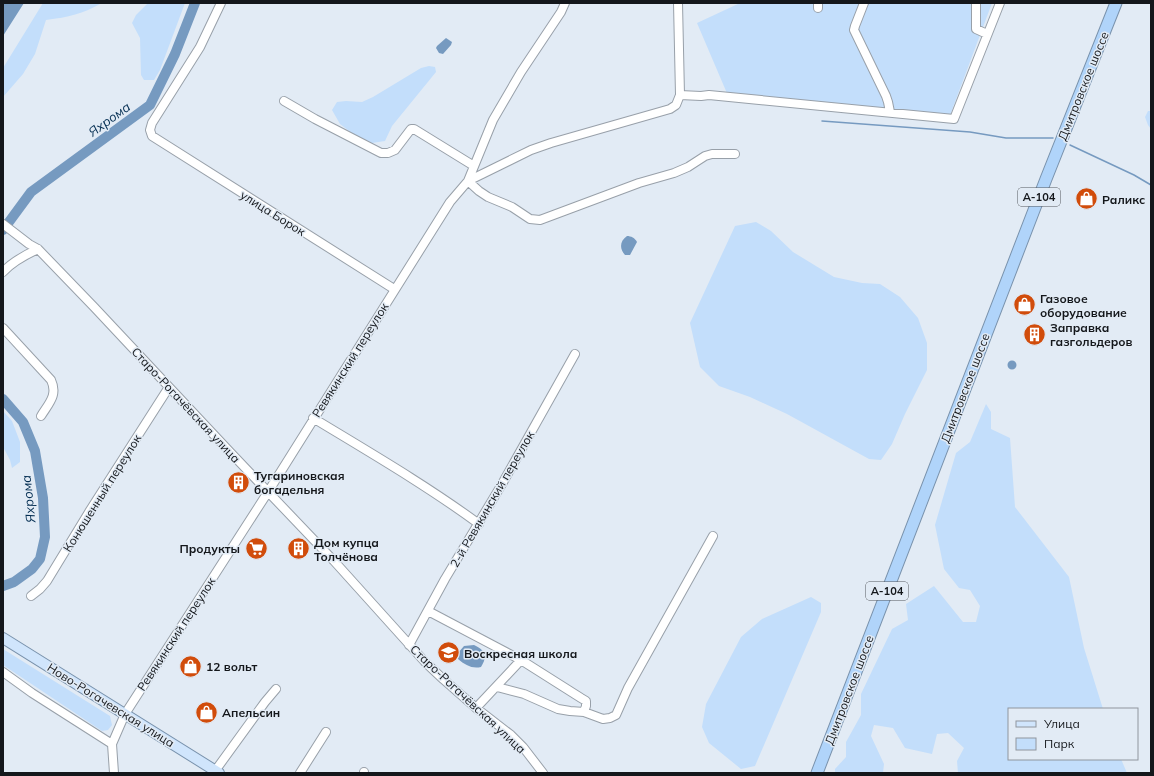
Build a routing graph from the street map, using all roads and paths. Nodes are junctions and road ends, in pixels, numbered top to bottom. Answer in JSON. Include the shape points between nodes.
{"nodes":[{"id":1,"x":221,"y":3,"type":"edge"},
{"id":2,"x":565,"y":3,"type":"edge"},
{"id":3,"x":678,"y":3,"type":"edge"},
{"id":4,"x":864,"y":3,"type":"edge"},
{"id":5,"x":976,"y":3,"type":"edge"},
{"id":6,"x":1000,"y":3,"type":"edge"},
{"id":7,"x":1116,"y":3,"type":"edge"},
{"id":8,"x":987,"y":34,"type":"junction"},
{"id":9,"x":680,"y":95,"type":"junction"},
{"id":10,"x":284,"y":101,"type":"dead end"},
{"id":11,"x":890,"y":112,"type":"junction"},
{"id":12,"x":736,"y":154,"type":"dead end"},
{"id":13,"x":474,"y":166,"type":"junction"},
{"id":14,"x":468,"y":181,"type":"junction"},
{"id":15,"x":3,"y":224,"type":"edge"},
{"id":16,"x":38,"y":249,"type":"junction"},
{"id":17,"x":3,"y":272,"type":"edge"},
{"id":18,"x":394,"y":289,"type":"junction"},
{"id":19,"x":3,"y":328,"type":"edge"},
{"id":20,"x":575,"y":354,"type":"dead end"},
{"id":21,"x":169,"y":387,"type":"junction"},
{"id":22,"x":41,"y":416,"type":"dead end"},
{"id":23,"x":314,"y":418,"type":"junction"},
{"id":24,"x":268,"y":492,"type":"junction"},
{"id":25,"x":478,"y":524,"type":"junction"},
{"id":26,"x":713,"y":536,"type":"dead end"},
{"id":27,"x":31,"y":596,"type":"dead end"},
{"id":28,"x":428,"y":611,"type":"junction"},
{"id":29,"x":3,"y":638,"type":"edge"},
{"id":30,"x":409,"y":645,"type":"junction"},
{"id":31,"x":521,"y":660,"type":"junction"},
{"id":32,"x":3,"y":672,"type":"edge"},
{"id":33,"x":497,"y":687,"type":"junction"},
{"id":34,"x":276,"y":689,"type":"dead end"},
{"id":35,"x":476,"y":708,"type":"junction"},
{"id":36,"x":584,"y":712,"type":"junction"},
{"id":37,"x":125,"y":714,"type":"junction"},
{"id":38,"x":326,"y":732,"type":"dead end"},
{"id":39,"x":112,"y":744,"type":"junction"},
{"id":40,"x":217,"y":772,"type":"edge"},
{"id":41,"x":114,"y":773,"type":"edge"},
{"id":42,"x":300,"y":773,"type":"edge"},
{"id":43,"x":543,"y":773,"type":"edge"},
{"id":44,"x":817,"y":773,"type":"edge"}],
"edges":[{"from":1,"to":18,"type":"street","name":"улица Борок","via":[[200,47],[152,123],[152,136]]},
{"from":2,"to":13,"type":"street","name":"Ревякинский переулок","via":[[493,120]]},
{"from":3,"to":9,"type":"street"},
{"from":4,"to":11,"type":"street","via":[[854,30],[886,96]]},
{"from":5,"to":8,"type":"street","via":[[976,29]]},
{"from":6,"to":8,"type":"street"},
{"from":7,"to":44,"type":"highway","name":"Дмитровское шоссе","number":"А-104"},
{"from":8,"to":11,"type":"street","via":[[954,119]]},
{"from":9,"to":11,"type":"street","via":[[709,95]]},
{"from":9,"to":14,"type":"street","via":[[676,105],[670,109],[551,142]]},
{"from":10,"to":13,"type":"street","via":[[381,153],[395,150],[414,129]]},
{"from":12,"to":14,"type":"street","via":[[705,156],[674,173],[639,183],[540,220],[530,219],[512,207],[488,197]]},
{"from":13,"to":14,"type":"street","name":"Ревякинский переулок"},
{"from":14,"to":18,"type":"street","name":"Ревякинский переулок","via":[[450,202]]},
{"from":15,"to":16,"type":"street","name":"Старо-Рогачёвская улица"},
{"from":16,"to":17,"type":"street","via":[[26,254]]},
{"from":16,"to":21,"type":"street","name":"Старо-Рогачёвская улица"},
{"from":18,"to":23,"type":"street","name":"Ревякинский переулок"},
{"from":19,"to":22,"type":"street","via":[[54,386],[53,397]]},
{"from":20,"to":25,"type":"street","name":"2-й Ревякинский переулок"},
{"from":21,"to":24,"type":"street","name":"Старо-Рогачёвская улица"},
{"from":21,"to":27,"type":"street","name":"Конюшенный переулок","via":[[47,581]]},
{"from":23,"to":24,"type":"street","name":"Ревякинский переулок"},
{"from":23,"to":25,"type":"street","via":[[458,508]]},
{"from":24,"to":30,"type":"street","name":"Старо-Рогачёвская улица"},
{"from":24,"to":37,"type":"street","name":"Ревякинский переулок"},
{"from":25,"to":28,"type":"street","name":"2-й Ревякинский переулок"},
{"from":26,"to":36,"type":"street","via":[[628,688],[616,715],[603,719]]},
{"from":28,"to":30,"type":"street","name":"2-й Ревякинский переулок"},
{"from":28,"to":31,"type":"street"},
{"from":29,"to":37,"type":"main road","name":"Ново-Рогачевская улица"},
{"from":30,"to":35,"type":"street","name":"Старо-Рогачёвская улица"},
{"from":31,"to":33,"type":"street"},
{"from":31,"to":36,"type":"street","via":[[586,701]]},
{"from":32,"to":39,"type":"street"},
{"from":33,"to":35,"type":"street"},
{"from":33,"to":36,"type":"street","via":[[524,694],[558,708]]},
{"from":34,"to":40,"type":"street"},
{"from":35,"to":43,"type":"street","name":"Старо-Рогачёвская улица","via":[[511,735]]},
{"from":37,"to":39,"type":"street","name":"Ревякинский переулок"},
{"from":37,"to":40,"type":"main road","name":"Ново-Рогачевская улица"},
{"from":38,"to":42,"type":"street"},
{"from":39,"to":41,"type":"street"}]}
